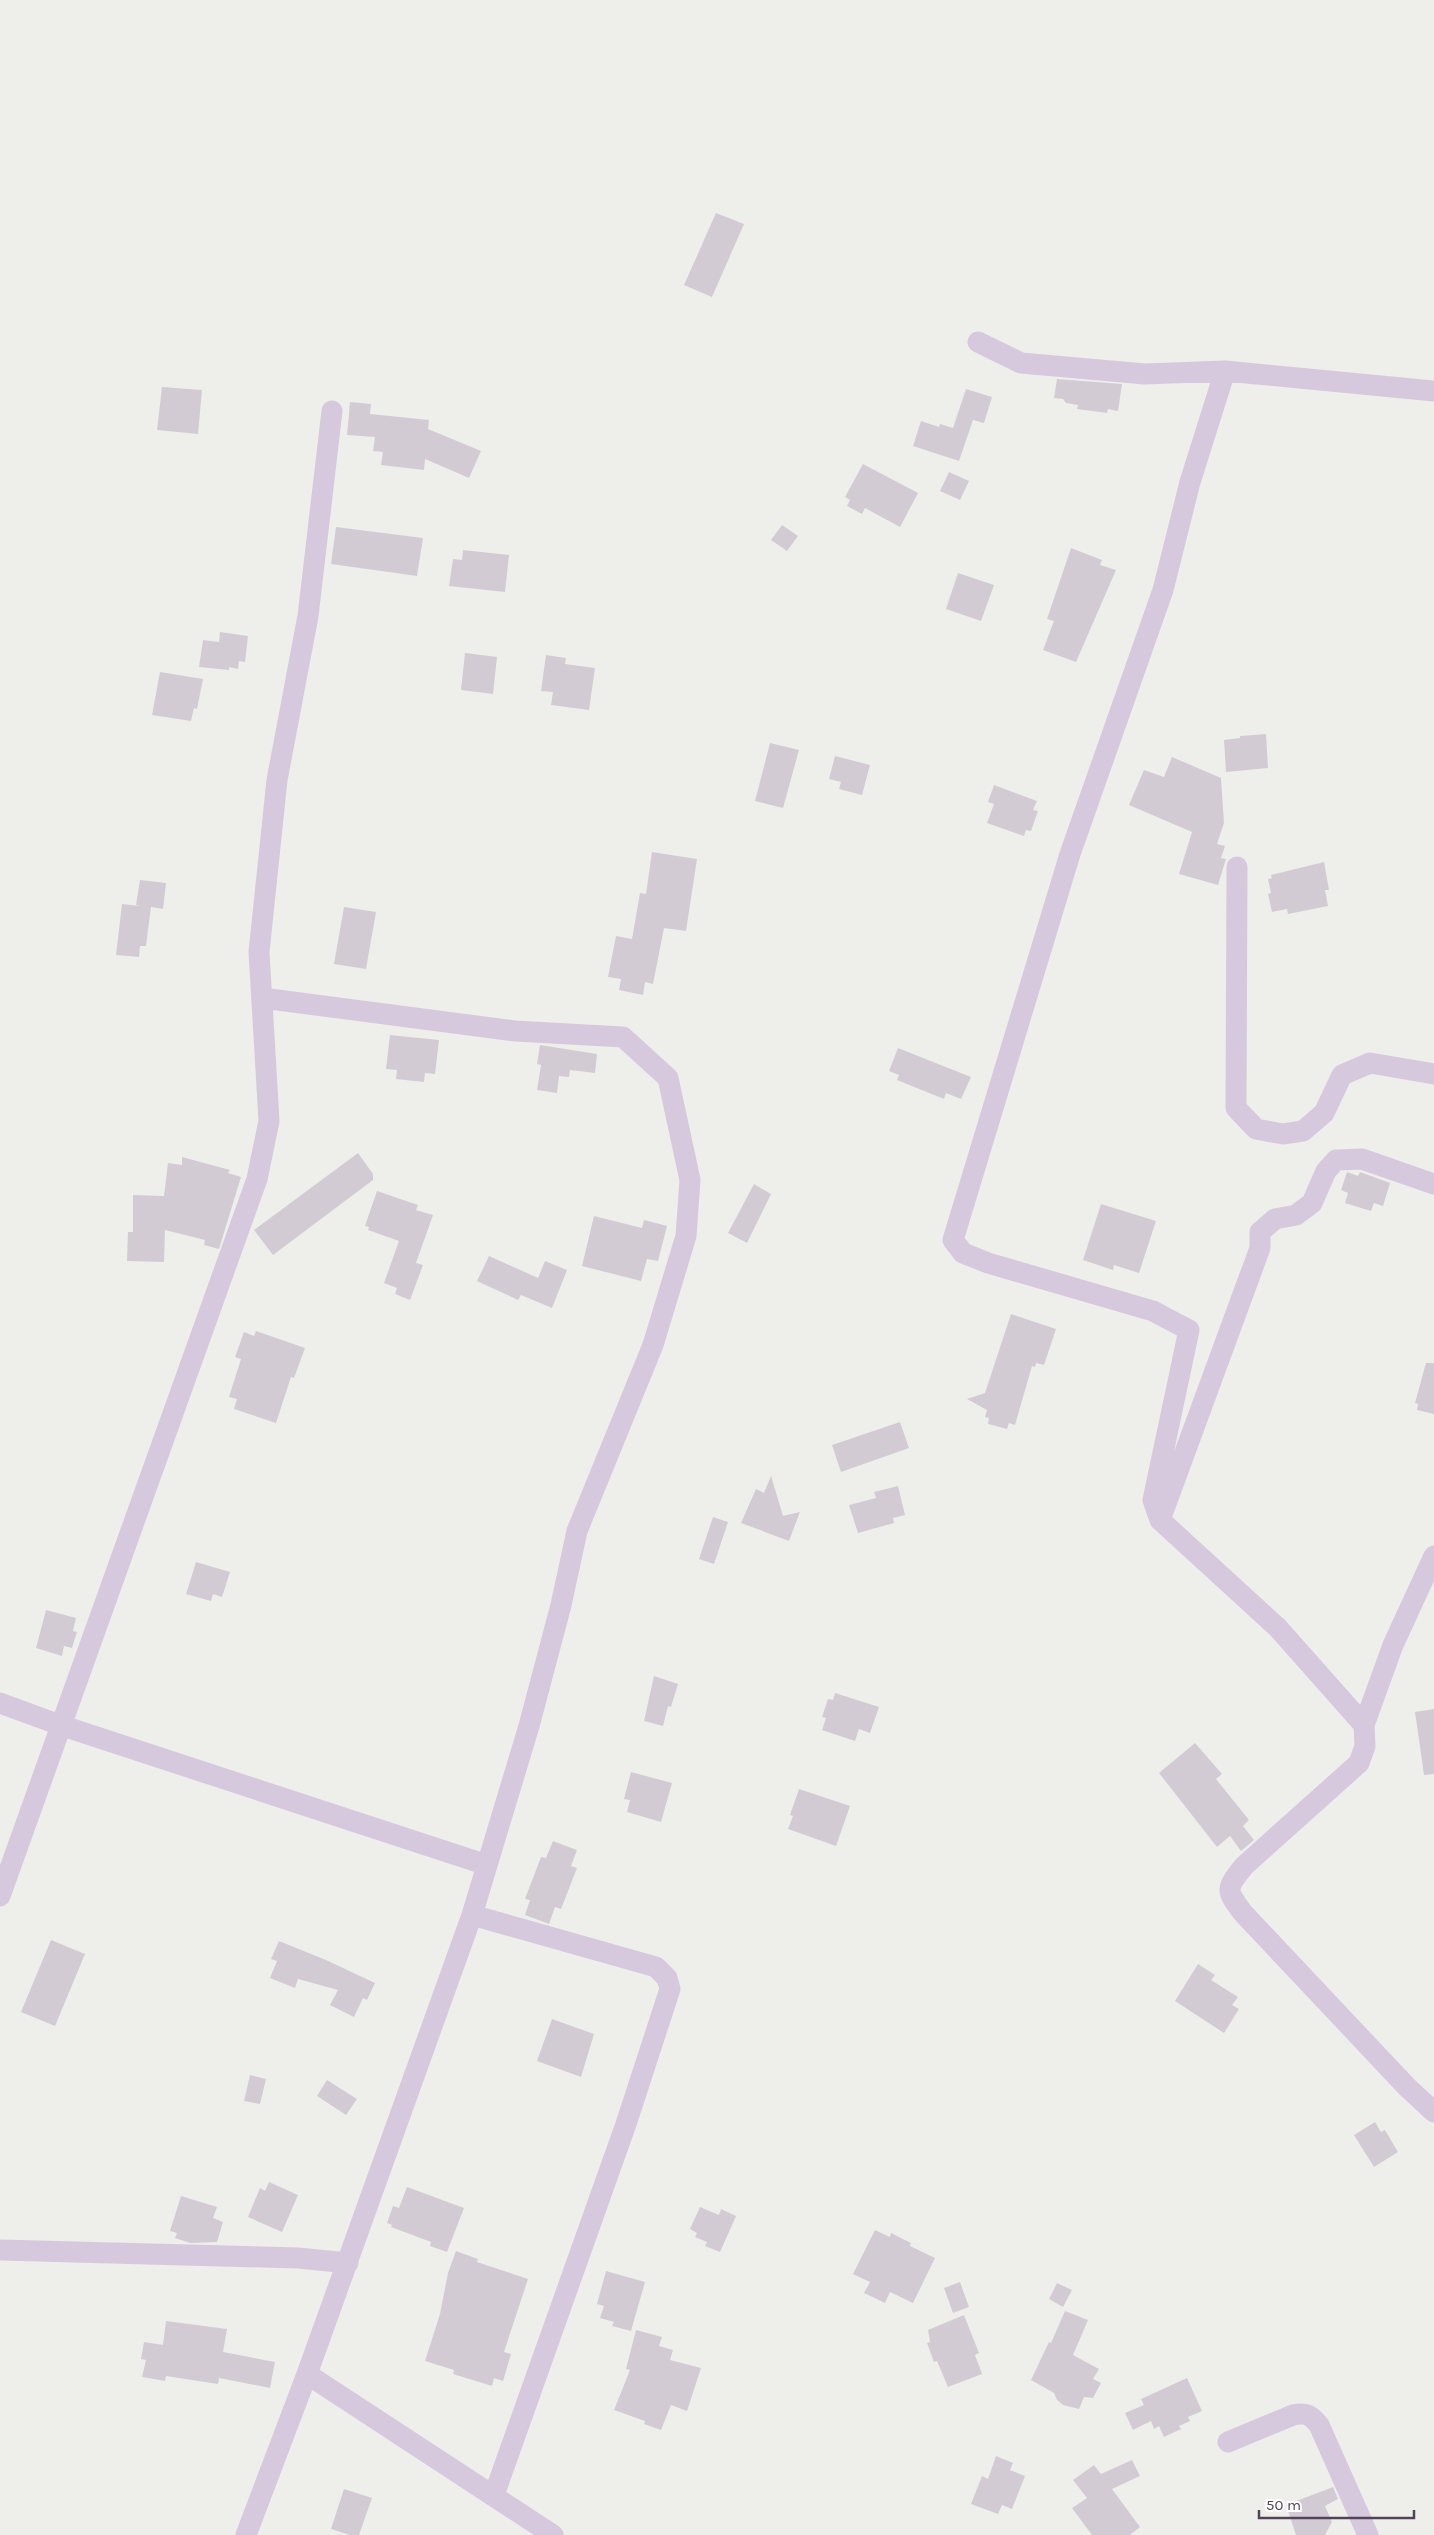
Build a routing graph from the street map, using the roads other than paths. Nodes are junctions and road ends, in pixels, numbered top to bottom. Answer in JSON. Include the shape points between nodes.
{"nodes":[{"id":1,"x":978,"y":342,"type":"dead end"},
{"id":2,"x":1225,"y":371,"type":"junction"},
{"id":3,"x":1434,"y":391,"type":"edge"},
{"id":4,"x":332,"y":411,"type":"dead end"},
{"id":5,"x":1237,"y":867,"type":"dead end"},
{"id":6,"x":262,"y":998,"type":"junction"},
{"id":7,"x":1434,"y":1074,"type":"edge"},
{"id":8,"x":1434,"y":1184,"type":"edge"},
{"id":9,"x":1160,"y":1520,"type":"junction"},
{"id":10,"x":1434,"y":1556,"type":"edge"},
{"id":11,"x":0,"y":1703,"type":"edge"},
{"id":12,"x":60,"y":1725,"type":"junction"},
{"id":13,"x":1364,"y":1726,"type":"junction"},
{"id":14,"x":487,"y":1865,"type":"junction"},
{"id":15,"x":0,"y":1896,"type":"edge"},
{"id":16,"x":472,"y":1915,"type":"junction"},
{"id":17,"x":1434,"y":2112,"type":"edge"},
{"id":18,"x":0,"y":2250,"type":"edge"},
{"id":19,"x":348,"y":2263,"type":"junction"},
{"id":20,"x":307,"y":2374,"type":"junction"},
{"id":21,"x":1228,"y":2442,"type":"dead end"},
{"id":22,"x":494,"y":2495,"type":"junction"},
{"id":23,"x":246,"y":2535,"type":"edge"},
{"id":24,"x":553,"y":2535,"type":"edge"},
{"id":25,"x":1368,"y":2535,"type":"edge"}],
"edges":[{"from":1,"to":2,"type":"street","via":[[1021,363],[1145,374]]},
{"from":2,"to":3,"type":"street"},
{"from":2,"to":9,"type":"street","via":[[1190,482],[1163,590],[1070,854],[953,1240],[963,1253],[988,1263],[1153,1311],[1189,1330],[1153,1500]]},
{"from":4,"to":6,"type":"street","via":[[308,616],[276,780],[259,952]]},
{"from":5,"to":7,"type":"street","via":[[1236,1108],[1256,1129],[1283,1134],[1302,1131],[1324,1112],[1342,1075],[1370,1063]]},
{"from":6,"to":12,"type":"street","via":[[269,1121],[257,1180]]},
{"from":6,"to":14,"type":"street","via":[[515,1031],[623,1037],[668,1078],[690,1180],[686,1236],[653,1345],[577,1531],[529,1726]]},
{"from":8,"to":9,"type":"street","via":[[1362,1160],[1336,1160],[1326,1171],[1312,1203],[1296,1215],[1275,1219],[1260,1232],[1260,1248]]},
{"from":9,"to":13,"type":"street","via":[[1278,1628]]},
{"from":10,"to":13,"type":"street","via":[[1393,1645]]},
{"from":11,"to":12,"type":"street"},
{"from":12,"to":14,"type":"street"},
{"from":12,"to":15,"type":"street"},
{"from":13,"to":17,"type":"street","via":[[1365,1746],[1359,1762],[1244,1866],[1230,1884],[1230,1896],[1400,2080]]},
{"from":14,"to":16,"type":"street"},
{"from":16,"to":19,"type":"street"},
{"from":16,"to":22,"type":"street","via":[[656,1967],[667,1978],[670,1989],[626,2124]]},
{"from":18,"to":19,"type":"street","via":[[298,2258]]},
{"from":19,"to":20,"type":"street"},
{"from":20,"to":22,"type":"street"},
{"from":20,"to":23,"type":"street"},
{"from":21,"to":25,"type":"street","via":[[1293,2415],[1304,2413],[1313,2417]]},
{"from":22,"to":24,"type":"street"}]}
